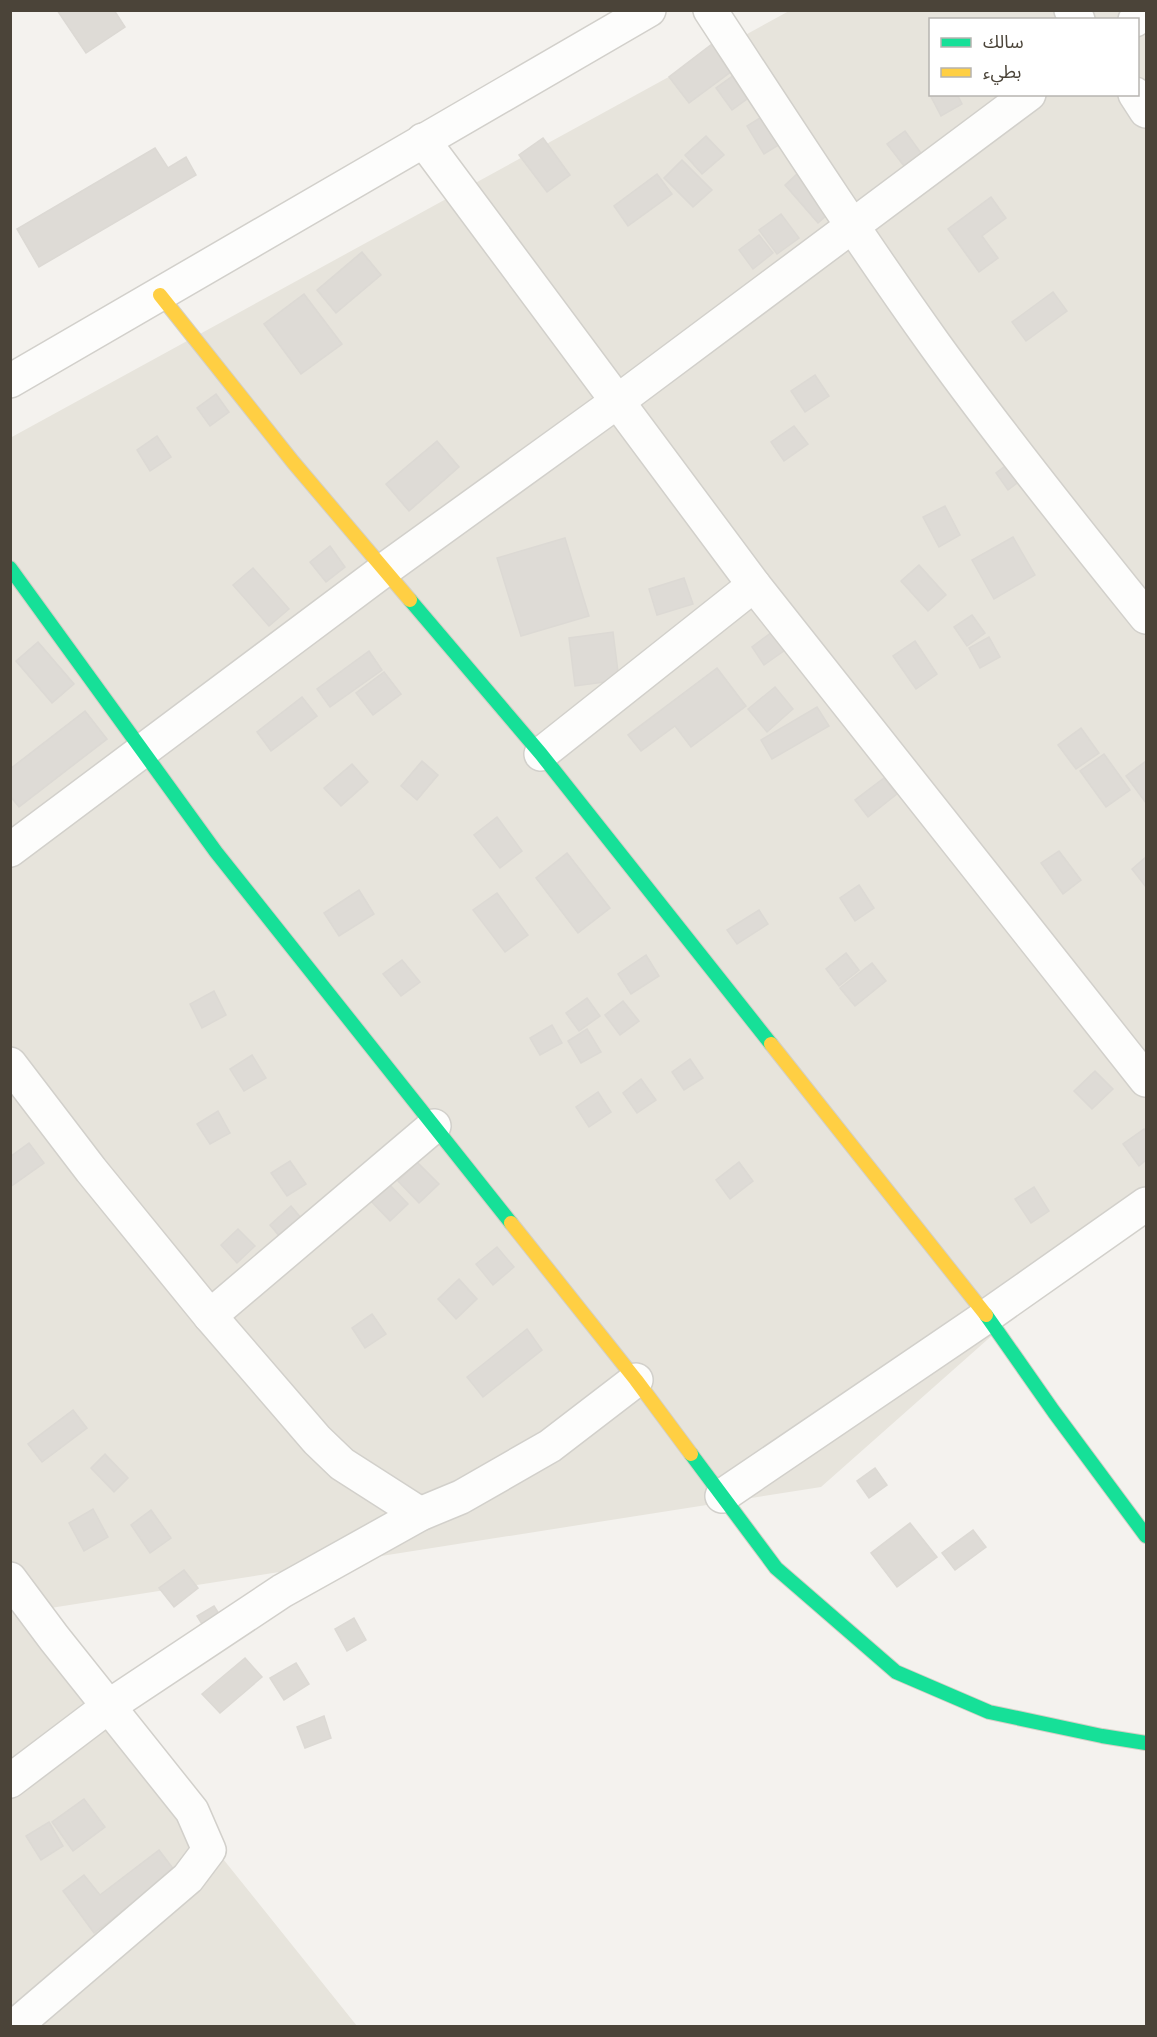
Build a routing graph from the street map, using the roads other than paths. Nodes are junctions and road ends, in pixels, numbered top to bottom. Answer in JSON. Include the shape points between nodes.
{"nodes":[{"id":1,"x":649,"y":10,"type":"edge"},
{"id":2,"x":710,"y":10,"type":"edge"},
{"id":3,"x":1026,"y":96,"type":"edge"},
{"id":4,"x":1135,"y":96,"type":"edge"},
{"id":5,"x":1146,"y":111,"type":"edge"},
{"id":6,"x":423,"y":141,"type":"junction"},
{"id":7,"x":853,"y":227,"type":"junction"},
{"id":8,"x":160,"y":295,"type":"junction"},
{"id":9,"x":10,"y":381,"type":"edge"},
{"id":10,"x":618,"y":401,"type":"junction"},
{"id":11,"x":10,"y":568,"type":"edge"},
{"id":12,"x":384,"y":570,"type":"junction"},
{"id":13,"x":754,"y":585,"type":"junction"},
{"id":14,"x":1146,"y":617,"type":"edge"},
{"id":15,"x":144,"y":752,"type":"junction"},
{"id":16,"x":541,"y":754,"type":"junction"},
{"id":17,"x":10,"y":850,"type":"edge"},
{"id":18,"x":10,"y":1064,"type":"edge"},
{"id":19,"x":1146,"y":1080,"type":"edge"},
{"id":20,"x":434,"y":1126,"type":"junction"},
{"id":21,"x":1146,"y":1204,"type":"edge"},
{"id":22,"x":210,"y":1316,"type":"junction"},
{"id":23,"x":987,"y":1316,"type":"junction"},
{"id":24,"x":636,"y":1380,"type":"junction"},
{"id":25,"x":722,"y":1496,"type":"junction"},
{"id":26,"x":420,"y":1514,"type":"junction"},
{"id":27,"x":1146,"y":1536,"type":"edge"},
{"id":28,"x":10,"y":1579,"type":"edge"},
{"id":29,"x":109,"y":1706,"type":"junction"},
{"id":30,"x":1146,"y":1743,"type":"edge"},
{"id":31,"x":10,"y":1781,"type":"edge"},
{"id":32,"x":15,"y":2026,"type":"edge"}],
"edges":[{"from":1,"to":6,"type":"street"},
{"from":2,"to":7,"type":"street"},
{"from":3,"to":7,"type":"street"},
{"from":4,"to":5,"type":"street"},
{"from":6,"to":8,"type":"street"},
{"from":6,"to":10,"type":"street"},
{"from":7,"to":10,"type":"street"},
{"from":7,"to":14,"type":"street","via":[[1049,498]]},
{"from":8,"to":9,"type":"street"},
{"from":8,"to":12,"type":"street"},
{"from":10,"to":12,"type":"street"},
{"from":10,"to":13,"type":"street"},
{"from":11,"to":15,"type":"street"},
{"from":12,"to":15,"type":"street"},
{"from":12,"to":16,"type":"street"},
{"from":13,"to":16,"type":"street"},
{"from":13,"to":19,"type":"street"},
{"from":15,"to":17,"type":"street"},
{"from":15,"to":20,"type":"street","via":[[216,852]]},
{"from":16,"to":23,"type":"street"},
{"from":18,"to":22,"type":"street"},
{"from":20,"to":22,"type":"street"},
{"from":20,"to":24,"type":"street"},
{"from":21,"to":23,"type":"street"},
{"from":22,"to":26,"type":"street","via":[[342,1464]]},
{"from":23,"to":25,"type":"street"},
{"from":23,"to":27,"type":"street"},
{"from":24,"to":25,"type":"street"},
{"from":24,"to":26,"type":"street","via":[[550,1446],[461,1497]]},
{"from":25,"to":30,"type":"street","via":[[776,1568],[896,1672],[988,1712]]},
{"from":26,"to":29,"type":"street","via":[[282,1592]]},
{"from":28,"to":29,"type":"street"},
{"from":29,"to":31,"type":"street"},
{"from":29,"to":32,"type":"street","via":[[192,1811],[209,1850],[188,1878]]}]}
